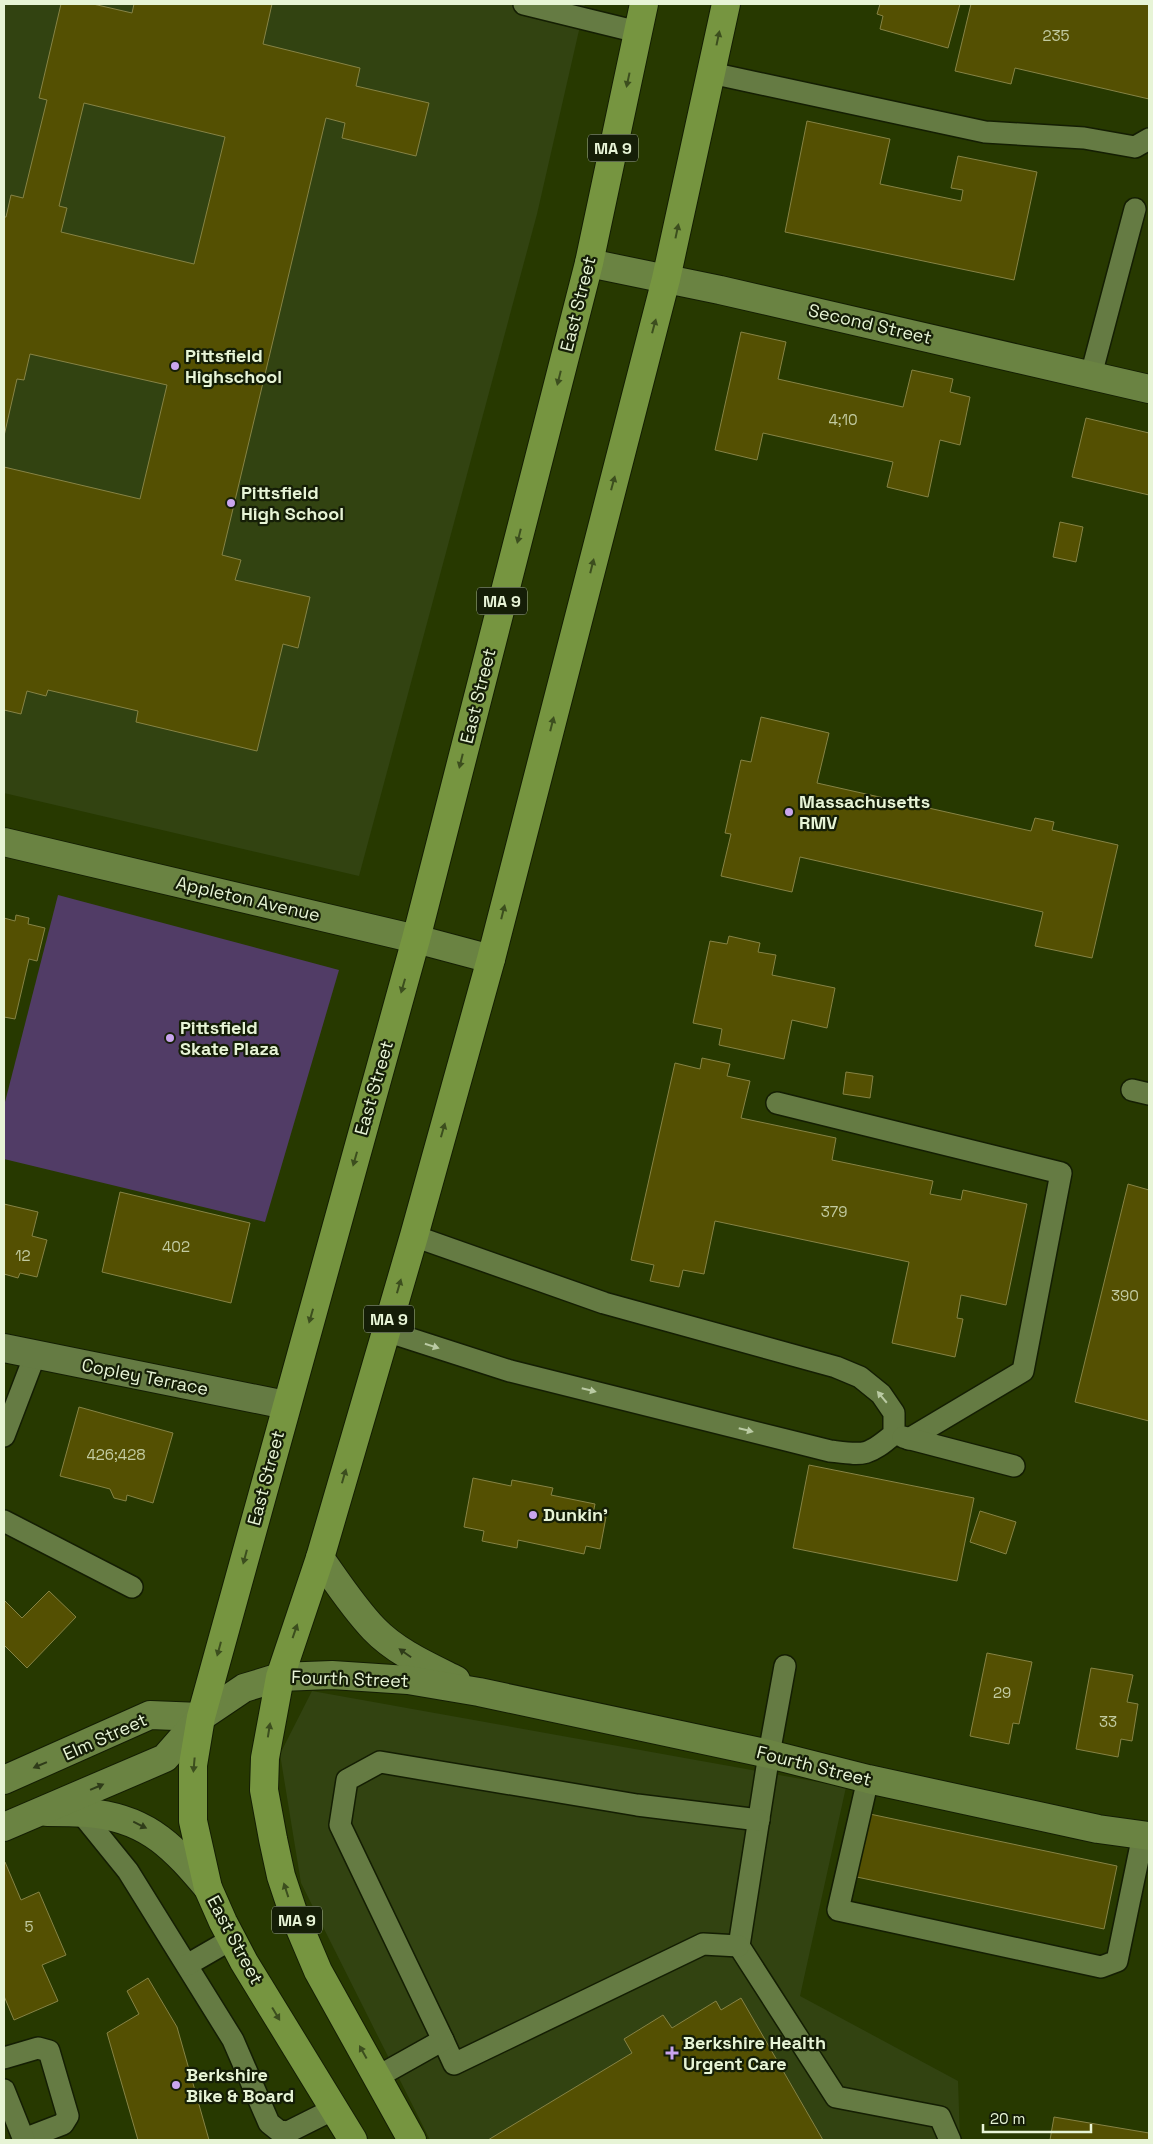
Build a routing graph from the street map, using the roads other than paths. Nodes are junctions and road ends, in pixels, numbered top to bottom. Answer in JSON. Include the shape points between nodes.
{"nodes":[{"id":1,"x":524,"y":4,"type":"edge"},
{"id":2,"x":644,"y":4,"type":"edge"},
{"id":3,"x":726,"y":4,"type":"edge"},
{"id":4,"x":638,"y":32,"type":"junction"},
{"id":5,"x":711,"y":73,"type":"junction"},
{"id":6,"x":1149,"y":138,"type":"edge"},
{"id":7,"x":1135,"y":209,"type":"dead end"},
{"id":8,"x":589,"y":264,"type":"junction"},
{"id":9,"x":666,"y":279,"type":"junction"},
{"id":10,"x":1091,"y":375,"type":"junction"},
{"id":11,"x":1149,"y":389,"type":"edge"},
{"id":12,"x":4,"y":842,"type":"edge"},
{"id":13,"x":416,"y":939,"type":"junction"},
{"id":14,"x":491,"y":959,"type":"junction"},
{"id":15,"x":777,"y":1103,"type":"dead end"},
{"id":16,"x":414,"y":1236,"type":"junction"},
{"id":17,"x":386,"y":1332,"type":"junction"},
{"id":18,"x":4,"y":1348,"type":"edge"},
{"id":19,"x":35,"y":1354,"type":"junction"},
{"id":20,"x":286,"y":1405,"type":"junction"},
{"id":21,"x":4,"y":1436,"type":"edge"},
{"id":22,"x":902,"y":1437,"type":"junction"},
{"id":23,"x":1014,"y":1466,"type":"dead end"},
{"id":24,"x":4,"y":1521,"type":"edge"},
{"id":25,"x":320,"y":1558,"type":"junction"},
{"id":26,"x":132,"y":1586,"type":"dead end"},
{"id":27,"x":785,"y":1666,"type":"dead end"},
{"id":28,"x":280,"y":1677,"type":"junction"},
{"id":29,"x":479,"y":1692,"type":"junction"},
{"id":30,"x":201,"y":1717,"type":"junction"},
{"id":31,"x":769,"y":1754,"type":"junction"},
{"id":32,"x":868,"y":1779,"type":"junction"},
{"id":33,"x":4,"y":1780,"type":"edge"},
{"id":34,"x":40,"y":1811,"type":"junction"},
{"id":35,"x":81,"y":1813,"type":"junction"},
{"id":36,"x":759,"y":1820,"type":"junction"},
{"id":37,"x":4,"y":1827,"type":"edge"},
{"id":38,"x":1146,"y":1835,"type":"edge"},
{"id":39,"x":208,"y":1888,"type":"junction"},
{"id":40,"x":232,"y":1939,"type":"junction"},
{"id":41,"x":739,"y":1946,"type":"junction"},
{"id":42,"x":187,"y":1966,"type":"junction"},
{"id":43,"x":443,"y":2040,"type":"junction"},
{"id":44,"x":4,"y":2058,"type":"edge"},
{"id":45,"x":377,"y":2077,"type":"junction"},
{"id":46,"x":4,"y":2090,"type":"edge"},
{"id":47,"x":334,"y":2110,"type":"junction"},
{"id":48,"x":24,"y":2140,"type":"edge"},
{"id":49,"x":353,"y":2140,"type":"edge"},
{"id":50,"x":412,"y":2140,"type":"edge"},
{"id":51,"x":950,"y":2140,"type":"edge"}],
"edges":[{"from":1,"to":4,"type":"lane"},
{"from":2,"to":4,"type":"highway","name":"East Street","number":"MA 9"},
{"from":5,"to":3,"type":"highway","number":"MA 9","one_way":true},
{"from":4,"to":8,"type":"highway","name":"East Street","number":"MA 9","one_way":true},
{"from":5,"to":6,"type":"lane","via":[[984,132],[1084,138],[1135,146]]},
{"from":9,"to":5,"type":"highway","number":"MA 9","one_way":true},
{"from":7,"to":10,"type":"lane"},
{"from":8,"to":9,"type":"street","name":"Second Street"},
{"from":8,"to":13,"type":"highway","name":"East Street","number":"MA 9","one_way":true},
{"from":9,"to":10,"type":"street","name":"Second Street"},
{"from":14,"to":9,"type":"highway","number":"MA 9","one_way":true},
{"from":10,"to":11,"type":"street","name":"Second Street"},
{"from":12,"to":13,"type":"street","name":"Appleton Avenue"},
{"from":13,"to":14,"type":"street","name":"Appleton Avenue"},
{"from":13,"to":20,"type":"highway","name":"East Street","number":"MA 9","one_way":true},
{"from":16,"to":14,"type":"highway","number":"MA 9","one_way":true},
{"from":15,"to":22,"type":"lane","via":[[1061,1173],[1023,1371]]},
{"from":17,"to":16,"type":"highway","number":"MA 9","one_way":true},
{"from":22,"to":16,"type":"lane","one_way":true,"via":[[894,1413],[881,1394],[860,1377],[836,1367],[604,1303]]},
{"from":17,"to":22,"type":"lane","one_way":true,"via":[[510,1371],[830,1451],[873,1452]]},
{"from":25,"to":17,"type":"highway","number":"MA 9","one_way":true},
{"from":18,"to":19,"type":"street","name":"Copley Terrace"},
{"from":19,"to":20,"type":"street","name":"Copley Terrace"},
{"from":19,"to":21,"type":"lane"},
{"from":20,"to":30,"type":"highway","name":"East Street","number":"MA 9","one_way":true},
{"from":22,"to":23,"type":"lane"},
{"from":24,"to":26,"type":"lane"},
{"from":28,"to":25,"type":"highway","number":"MA 9","one_way":true},
{"from":29,"to":25,"type":"street","name":"Fourth Street","one_way":true,"via":[[410,1657],[375,1630]]},
{"from":27,"to":31,"type":"lane"},
{"from":28,"to":29,"type":"street","name":"Fourth Street","via":[[332,1675],[408,1680]]},
{"from":28,"to":30,"type":"street","name":"Fourth Street","via":[[244,1688]]},
{"from":45,"to":28,"type":"highway","number":"MA 9","one_way":true,"via":[[318,1971],[281,1876],[264,1790],[265,1758]]},
{"from":29,"to":31,"type":"street","name":"Fourth Street"},
{"from":30,"to":33,"type":"street","name":"Elm Street","one_way":true,"via":[[150,1715]]},
{"from":34,"to":30,"type":"street","one_way":true,"via":[[165,1758]]},
{"from":30,"to":39,"type":"highway","name":"East Street","number":"MA 9","one_way":true,"via":[[193,1765],[193,1821]]},
{"from":31,"to":32,"type":"street","name":"Fourth Street"},
{"from":31,"to":36,"type":"lane"},
{"from":32,"to":38,"type":"street","name":"Fourth Street","via":[[1098,1829]]},
{"from":32,"to":38,"type":"lane","via":[[838,1910],[1100,1967],[1117,1961]]},
{"from":34,"to":35,"type":"street"},
{"from":34,"to":37,"type":"street"},
{"from":35,"to":39,"type":"street","one_way":true,"via":[[117,1818],[155,1834],[184,1859]]},
{"from":35,"to":42,"type":"lane","via":[[128,1871]]},
{"from":36,"to":41,"type":"lane"},
{"from":36,"to":43,"type":"lane","via":[[637,1805],[380,1762],[347,1780],[340,1825]]},
{"from":39,"to":40,"type":"highway","name":"East Street","number":"MA 9"},
{"from":40,"to":42,"type":"lane"},
{"from":40,"to":47,"type":"highway","name":"East Street","number":"MA 9","one_way":true},
{"from":41,"to":43,"type":"lane","via":[[703,1944],[454,2064]]},
{"from":41,"to":51,"type":"lane","via":[[836,2097],[940,2117]]},
{"from":42,"to":47,"type":"lane","via":[[233,2040],[269,2123],[279,2131],[288,2132]]},
{"from":43,"to":45,"type":"lane"},
{"from":44,"to":48,"type":"lane","via":[[38,2048],[48,2051],[52,2055],[68,2116],[63,2124]]},
{"from":45,"to":50,"type":"highway","number":"MA 9"},
{"from":46,"to":48,"type":"lane"},
{"from":47,"to":49,"type":"highway","name":"East Street","number":"MA 9"}]}
